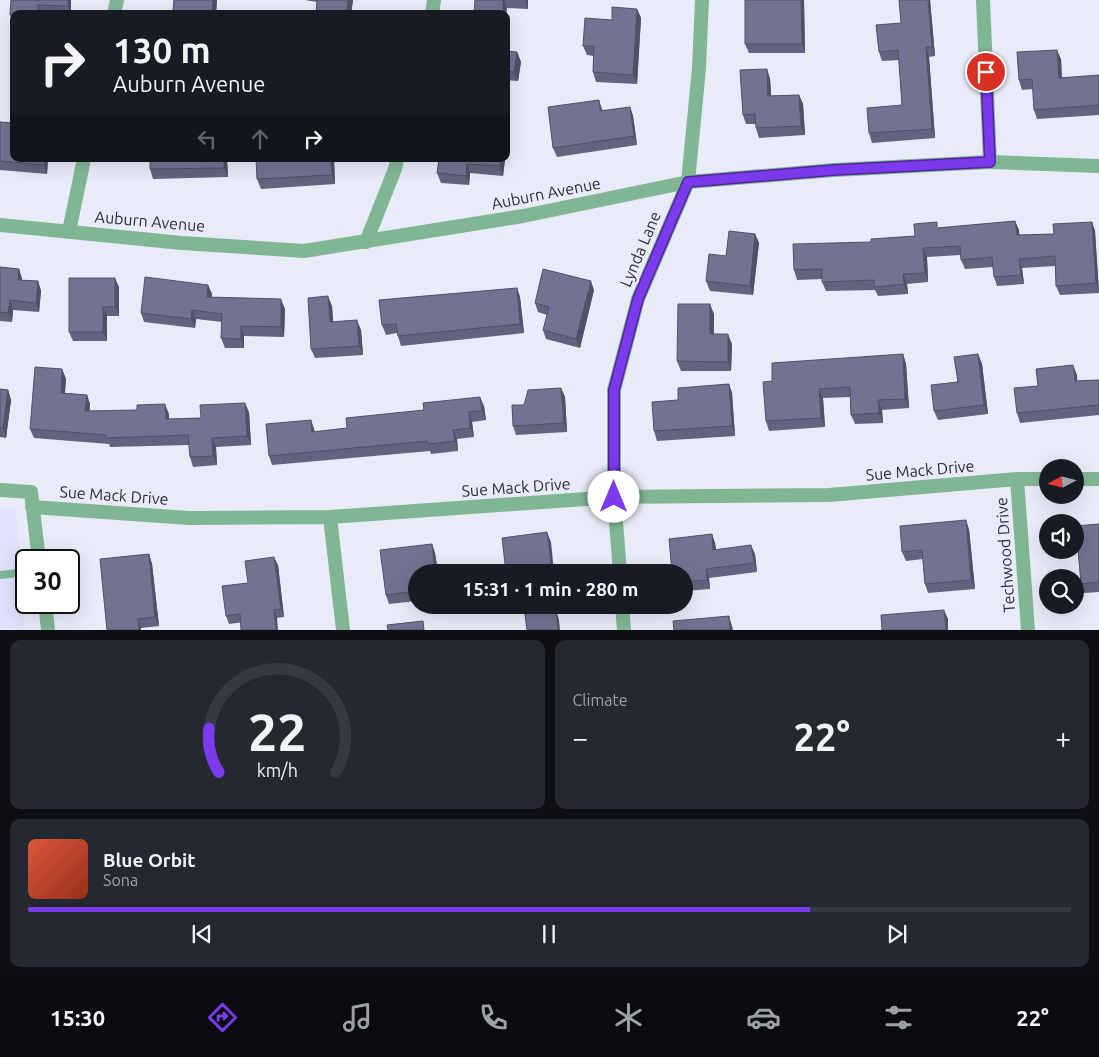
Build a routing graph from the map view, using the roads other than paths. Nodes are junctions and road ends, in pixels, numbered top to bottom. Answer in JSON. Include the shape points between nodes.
{"nodes":[{"id":1,"x":702,"y":0,"type":"edge"},
{"id":2,"x":983,"y":0,"type":"edge"},
{"id":3,"x":83,"y":162,"type":"edge"},
{"id":4,"x":396,"y":162,"type":"edge"},
{"id":5,"x":990,"y":162,"type":"junction"},
{"id":6,"x":1099,"y":166,"type":"edge"},
{"id":7,"x":688,"y":182,"type":"junction"},
{"id":8,"x":0,"y":225,"type":"edge"},
{"id":9,"x":69,"y":231,"type":"junction"},
{"id":10,"x":366,"y":242,"type":"junction"},
{"id":11,"x":1017,"y":479,"type":"junction"},
{"id":12,"x":1039,"y":479,"type":"edge"},
{"id":13,"x":1084,"y":479,"type":"edge"},
{"id":14,"x":1099,"y":479,"type":"edge"},
{"id":15,"x":0,"y":490,"type":"edge"},
{"id":16,"x":614,"y":497,"type":"junction"},
{"id":17,"x":32,"y":507,"type":"junction"},
{"id":18,"x":330,"y":517,"type":"junction"},
{"id":19,"x":38,"y":549,"type":"edge"},
{"id":20,"x":619,"y":564,"type":"edge"},
{"id":21,"x":15,"y":573,"type":"edge"},
{"id":22,"x":0,"y":575,"type":"edge"},
{"id":23,"x":46,"y":614,"type":"edge"},
{"id":24,"x":623,"y":614,"type":"edge"},
{"id":25,"x":48,"y":630,"type":"edge"},
{"id":26,"x":343,"y":630,"type":"edge"},
{"id":27,"x":624,"y":630,"type":"edge"},
{"id":28,"x":1028,"y":630,"type":"edge"}],
"edges":[{"from":1,"to":7,"type":"street","name":"Lynda Lane"},
{"from":2,"to":5,"type":"street"},
{"from":3,"to":9,"type":"street"},
{"from":4,"to":10,"type":"street"},
{"from":5,"to":6,"type":"street","name":"Auburn Avenue"},
{"from":5,"to":7,"type":"street","name":"Auburn Avenue"},
{"from":7,"to":10,"type":"street","name":"Auburn Avenue","via":[[523,216]]},
{"from":7,"to":16,"type":"street","name":"Lynda Lane","via":[[638,299],[614,390]]},
{"from":8,"to":9,"type":"street","name":"Auburn Avenue"},
{"from":9,"to":10,"type":"street","name":"Auburn Avenue","via":[[304,251]]},
{"from":11,"to":12,"type":"street","name":"Sue Mack Drive"},
{"from":11,"to":16,"type":"street","name":"Sue Mack Drive","via":[[830,495]]},
{"from":11,"to":28,"type":"street","name":"Techwood Drive"},
{"from":13,"to":14,"type":"street"},
{"from":15,"to":17,"type":"street","via":[[31,492]]},
{"from":16,"to":18,"type":"street","name":"Sue Mack Drive"},
{"from":16,"to":20,"type":"street","name":"Lynda Lane"},
{"from":17,"to":18,"type":"street","name":"Sue Mack Drive","via":[[189,518]]},
{"from":17,"to":19,"type":"street"},
{"from":18,"to":26,"type":"street"},
{"from":21,"to":22,"type":"lane"},
{"from":23,"to":25,"type":"street"},
{"from":24,"to":27,"type":"street"}]}
